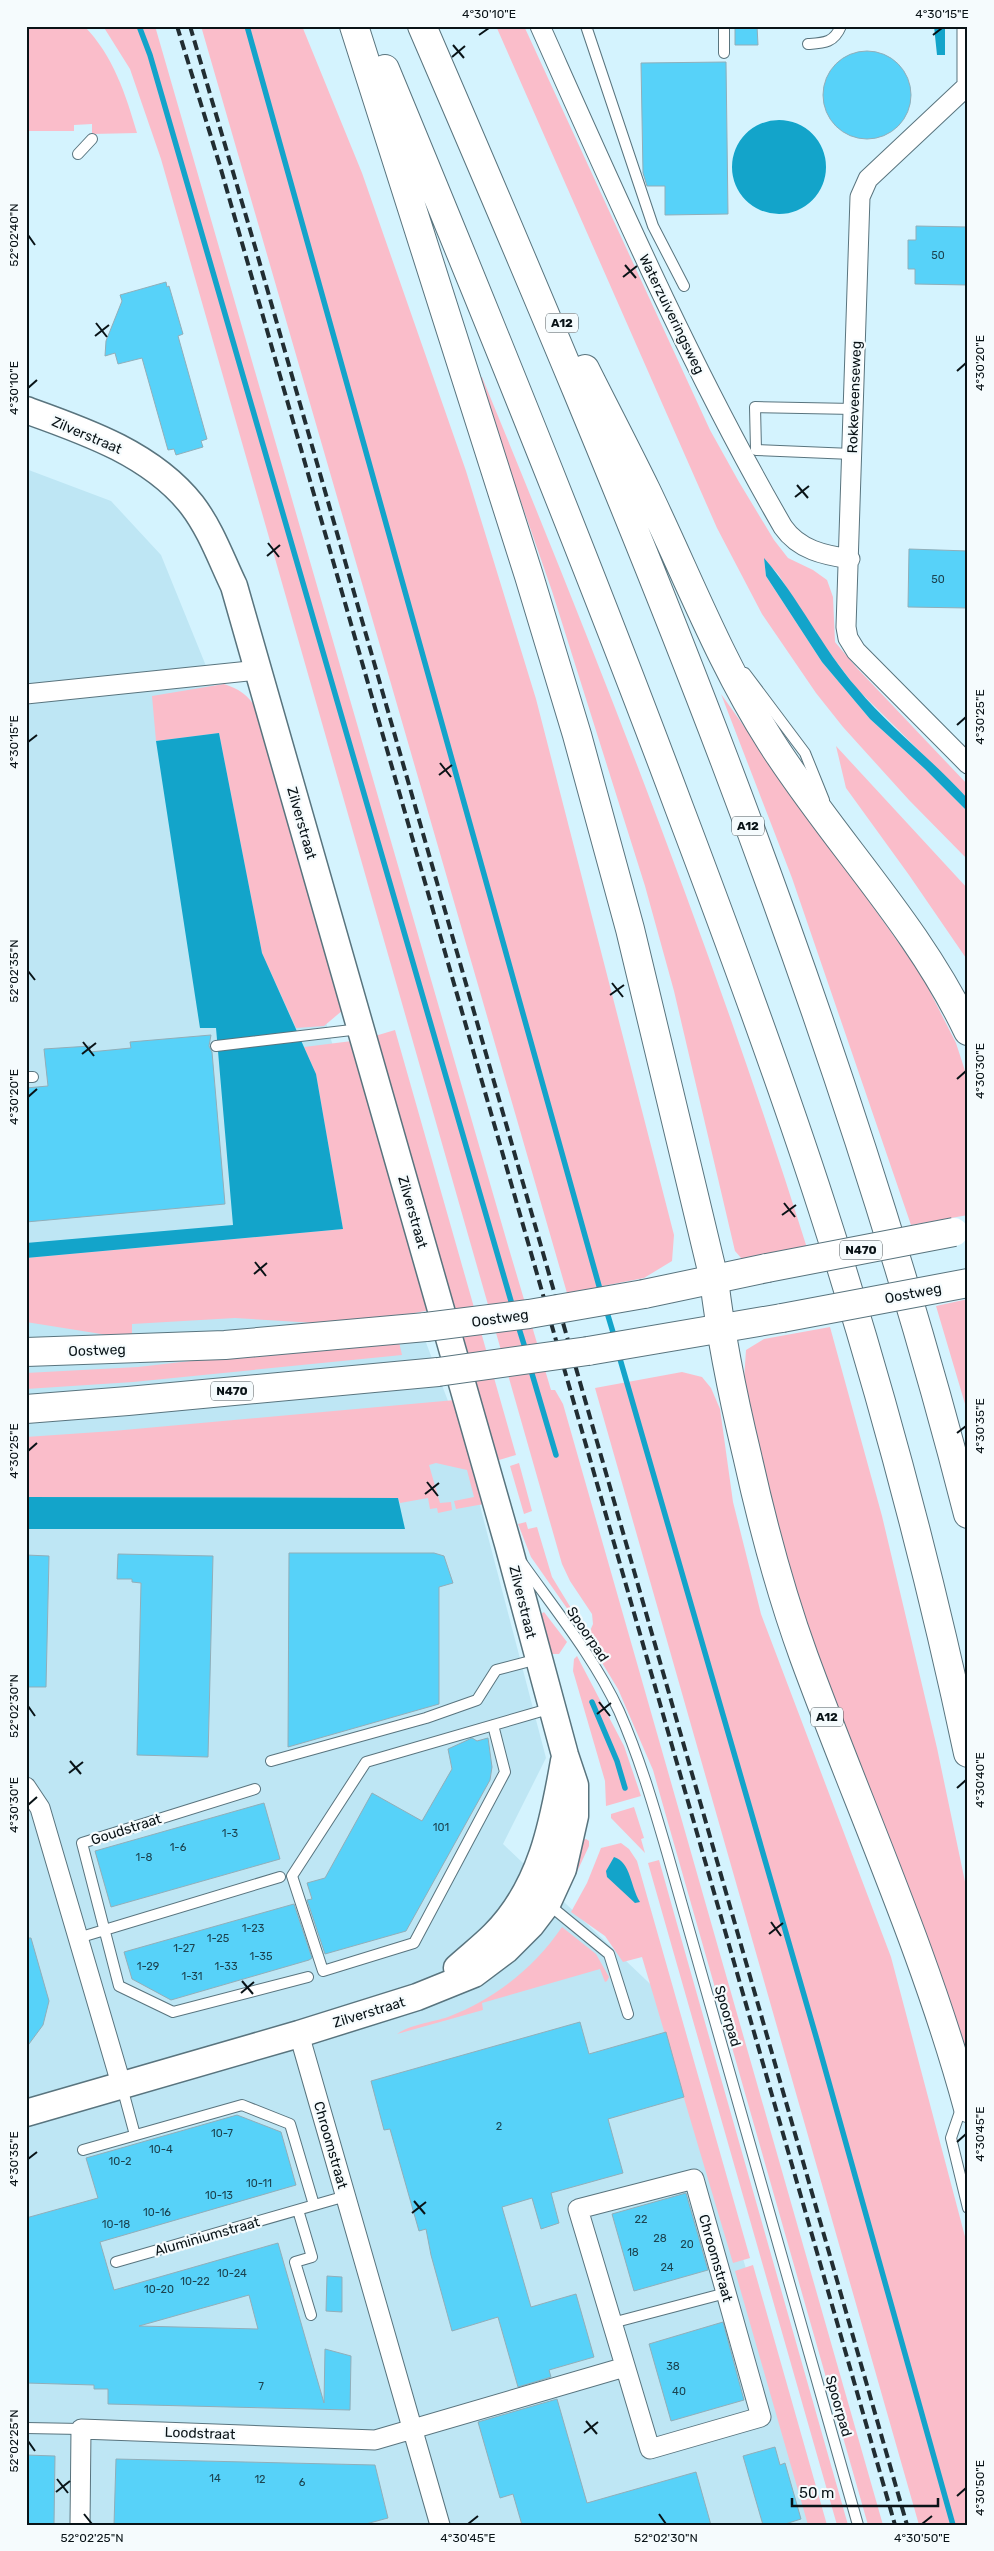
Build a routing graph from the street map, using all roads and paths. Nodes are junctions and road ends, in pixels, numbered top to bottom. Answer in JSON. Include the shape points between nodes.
{"nodes":[{"id":1,"x":354,"y":26,"type":"edge"},
{"id":2,"x":367,"y":26,"type":"edge"},
{"id":3,"x":422,"y":26,"type":"edge"},
{"id":4,"x":540,"y":26,"type":"edge"},
{"id":5,"x":586,"y":26,"type":"edge"},
{"id":6,"x":724,"y":26,"type":"edge"},
{"id":7,"x":841,"y":26,"type":"edge"},
{"id":8,"x":967,"y":26,"type":"edge"},
{"id":9,"x":808,"y":44,"type":"dead end"},
{"id":10,"x":724,"y":53,"type":"dead end"},
{"id":11,"x":92,"y":139,"type":"dead end"},
{"id":12,"x":78,"y":154,"type":"dead end"},
{"id":13,"x":478,"y":156,"type":"junction"},
{"id":14,"x":684,"y":286,"type":"dead end"},
{"id":15,"x":854,"y":409,"type":"junction"},
{"id":16,"x":26,"y":410,"type":"edge"},
{"id":17,"x":852,"y":454,"type":"junction"},
{"id":18,"x":850,"y":559,"type":"junction"},
{"id":19,"x":258,"y":670,"type":"junction"},
{"id":20,"x":26,"y":694,"type":"edge"},
{"id":21,"x":968,"y":764,"type":"edge"},
{"id":22,"x":361,"y":1028,"type":"junction"},
{"id":23,"x":968,"y":1032,"type":"edge"},
{"id":24,"x":216,"y":1046,"type":"dead end"},
{"id":25,"x":961,"y":1230,"type":"edge"},
{"id":26,"x":714,"y":1279,"type":"junction"},
{"id":27,"x":968,"y":1283,"type":"edge"},
{"id":28,"x":720,"y":1328,"type":"junction"},
{"id":29,"x":26,"y":1352,"type":"edge"},
{"id":30,"x":26,"y":1409,"type":"edge"},
{"id":31,"x":968,"y":1514,"type":"edge"},
{"id":32,"x":508,"y":1544,"type":"junction"},
{"id":33,"x":538,"y":1659,"type":"junction"},
{"id":34,"x":553,"y":1708,"type":"junction"},
{"id":35,"x":493,"y":1726,"type":"junction"},
{"id":36,"x":968,"y":1753,"type":"edge"},
{"id":37,"x":270,"y":1761,"type":"dead end"},
{"id":38,"x":26,"y":1787,"type":"edge"},
{"id":39,"x":255,"y":1789,"type":"dead end"},
{"id":40,"x":280,"y":1877,"type":"dead end"},
{"id":41,"x":537,"y":1898,"type":"junction"},
{"id":42,"x":104,"y":1930,"type":"junction"},
{"id":43,"x":78,"y":1938,"type":"junction"},
{"id":44,"x":308,"y":1977,"type":"dead end"},
{"id":45,"x":628,"y":2014,"type":"dead end"},
{"id":46,"x":299,"y":2034,"type":"junction"},
{"id":47,"x":122,"y":2087,"type":"junction"},
{"id":48,"x":966,"y":2103,"type":"edge"},
{"id":49,"x":26,"y":2113,"type":"edge"},
{"id":50,"x":135,"y":2135,"type":"junction"},
{"id":51,"x":83,"y":2150,"type":"dead end"},
{"id":52,"x":346,"y":2196,"type":"junction"},
{"id":53,"x":314,"y":2205,"type":"junction"},
{"id":54,"x":968,"y":2208,"type":"edge"},
{"id":55,"x":298,"y":2210,"type":"junction"},
{"id":56,"x":116,"y":2262,"type":"dead end"},
{"id":57,"x":726,"y":2293,"type":"junction"},
{"id":58,"x":311,"y":2315,"type":"dead end"},
{"id":59,"x":612,"y":2323,"type":"junction"},
{"id":60,"x":625,"y":2367,"type":"junction"},
{"id":61,"x":26,"y":2428,"type":"edge"},
{"id":62,"x":80,"y":2429,"type":"junction"},
{"id":63,"x":413,"y":2429,"type":"junction"},
{"id":64,"x":80,"y":2525,"type":"edge"},
{"id":65,"x":440,"y":2525,"type":"edge"},
{"id":66,"x":858,"y":2525,"type":"edge"}],
"edges":[{"from":1,"to":26,"type":"main road","number":"A12","via":[[577,735],[630,929]]},
{"from":2,"to":36,"type":"main road","via":[[644,712],[776,1072],[823,1209],[878,1394]]},
{"from":3,"to":13,"type":"main road","number":"A12"},
{"from":4,"to":18,"type":"street","name":"Waterzuiveringsweg","via":[[660,293],[720,412],[784,527],[794,540],[806,547]]},
{"from":5,"to":14,"type":"lane","via":[[653,226]]},
{"from":6,"to":10,"type":"lane"},
{"from":7,"to":9,"type":"lane","via":[[837,36],[827,43]]},
{"from":8,"to":15,"type":"street","name":"Rokkeveenseweg","via":[[967,86],[868,179],[860,197]]},
{"from":11,"to":12,"type":"lane"},
{"from":13,"to":23,"type":"main road","number":"A12","via":[[646,490],[707,626],[740,690],[770,741],[920,946]]},
{"from":13,"to":31,"type":"main road","number":"A12","via":[[642,553],[786,926],[875,1186],[916,1321]]},
{"from":15,"to":17,"type":"street","name":"Rokkeveenseweg"},
{"from":15,"to":17,"type":"lane","via":[[755,407],[756,450]]},
{"from":16,"to":19,"type":"street","name":"Zilverstraat","via":[[100,437],[134,456],[192,505],[210,533],[234,586]]},
{"from":17,"to":18,"type":"street","name":"Rokkeveenseweg"},
{"from":18,"to":21,"type":"street","name":"Rokkeveenseweg","via":[[846,628],[850,642]]},
{"from":19,"to":20,"type":"street"},
{"from":19,"to":22,"type":"street","name":"Zilverstraat"},
{"from":22,"to":24,"type":"lane"},
{"from":22,"to":32,"type":"street","name":"Zilverstraat"},
{"from":25,"to":26,"type":"main road","name":"Oostweg","number":"N470","bridge":true},
{"from":26,"to":28,"type":"main road","number":"A12"},
{"from":26,"to":29,"type":"main road","name":"Oostweg","number":"N470","bridge":true,"via":[[529,1314],[426,1327],[225,1345]]},
{"from":27,"to":28,"type":"main road","name":"Oostweg","number":"N470","bridge":true},
{"from":28,"to":30,"type":"main road","name":"Oostweg","number":"N470","bridge":true,"via":[[438,1372]]},
{"from":28,"to":48,"type":"main road","number":"A12","via":[[753,1483],[780,1586],[813,1681],[895,1888]]},
{"from":32,"to":33,"type":"street","name":"Zilverstraat"},
{"from":32,"to":66,"type":"lane","name":"Spoorpad","via":[[595,1668],[636,1751]]},
{"from":33,"to":34,"type":"street","name":"Zilverstraat"},
{"from":33,"to":37,"type":"lane","via":[[496,1670],[477,1700],[426,1718]]},
{"from":34,"to":35,"type":"lane"},
{"from":34,"to":41,"type":"street","name":"Zilverstraat","via":[[564,1755],[546,1845],[532,1884]]},
{"from":35,"to":35,"type":"lane","via":[[366,1762],[292,1876],[324,1971],[414,1943],[505,1772]]},
{"from":38,"to":43,"type":"street","via":[[40,1808]]},
{"from":39,"to":42,"type":"lane","name":"Goudstraat","via":[[82,1844]]},
{"from":40,"to":42,"type":"lane"},
{"from":41,"to":45,"type":"lane","via":[[608,1954]]},
{"from":41,"to":46,"type":"street","name":"Zilverstraat","via":[[438,1987]]},
{"from":42,"to":43,"type":"lane"},
{"from":42,"to":44,"type":"lane","name":"Goudstraat","via":[[120,1986],[173,2012]]},
{"from":43,"to":47,"type":"street"},
{"from":46,"to":47,"type":"street"},
{"from":46,"to":52,"type":"street","name":"Chroomstraat"},
{"from":47,"to":49,"type":"street"},
{"from":47,"to":50,"type":"lane"},
{"from":48,"to":54,"type":"lane","number":"A12","via":[[951,2138]]},
{"from":50,"to":51,"type":"lane"},
{"from":50,"to":53,"type":"lane","via":[[242,2105],[250,2108],[290,2124]]},
{"from":52,"to":53,"type":"lane","name":"Aluminiumstraat"},
{"from":52,"to":63,"type":"street","name":"Chroomstraat"},
{"from":53,"to":55,"type":"lane","name":"Aluminiumstraat"},
{"from":55,"to":56,"type":"lane","name":"Aluminiumstraat"},
{"from":55,"to":58,"type":"lane","via":[[312,2257],[295,2262]]},
{"from":57,"to":59,"type":"lane"},
{"from":57,"to":59,"type":"street","name":"Chroomstraat","via":[[694,2179],[578,2209]]},
{"from":57,"to":60,"type":"street","name":"Chroomstraat","via":[[761,2417],[650,2449]]},
{"from":59,"to":60,"type":"street","name":"Chroomstraat"},
{"from":60,"to":63,"type":"street"},
{"from":61,"to":62,"type":"lane"},
{"from":62,"to":63,"type":"street","name":"Loodstraat","via":[[375,2440]]},
{"from":62,"to":64,"type":"street"},
{"from":63,"to":65,"type":"street","name":"Chroomstraat"}]}
